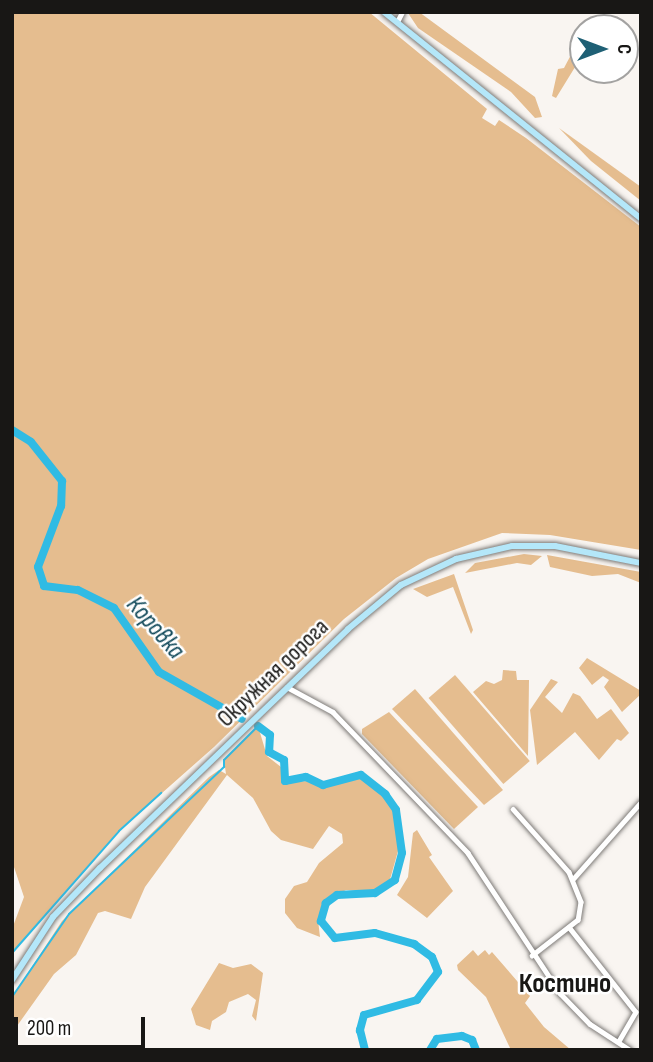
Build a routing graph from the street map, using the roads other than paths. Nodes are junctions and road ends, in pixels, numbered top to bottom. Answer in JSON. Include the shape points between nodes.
{"nodes":[{"id":1,"x":384,"y":12,"type":"edge"},
{"id":2,"x":402,"y":12,"type":"edge"},
{"id":3,"x":396,"y":22,"type":"junction"},
{"id":4,"x":641,"y":219,"type":"edge"},
{"id":5,"x":641,"y":562,"type":"edge"},
{"id":6,"x":287,"y":687,"type":"junction"},
{"id":7,"x":641,"y":802,"type":"edge"},
{"id":8,"x":513,"y":810,"type":"dead end"},
{"id":9,"x":573,"y":879,"type":"junction"},
{"id":10,"x":569,"y":927,"type":"junction"},
{"id":11,"x":532,"y":956,"type":"junction"},
{"id":12,"x":12,"y":980,"type":"edge"},
{"id":13,"x":619,"y":1042,"type":"junction"},
{"id":14,"x":630,"y":1050,"type":"edge"}],
"edges":[{"from":1,"to":3,"type":"main road"},
{"from":2,"to":3,"type":"street"},
{"from":3,"to":4,"type":"main road"},
{"from":5,"to":6,"type":"main road","name":"Окружная дорога","via":[[543,545],[456,559],[419,574],[384,597]]},
{"from":6,"to":11,"type":"street","via":[[333,712],[468,853]]},
{"from":6,"to":12,"type":"main road","name":"Окружная дорога","via":[[76,891],[43,930]]},
{"from":7,"to":9,"type":"street"},
{"from":8,"to":9,"type":"street"},
{"from":9,"to":10,"type":"street","via":[[581,910]]},
{"from":10,"to":11,"type":"street"},
{"from":10,"to":13,"type":"street","via":[[636,1012]]},
{"from":11,"to":13,"type":"street","via":[[578,1013]]},
{"from":13,"to":14,"type":"street"}]}
